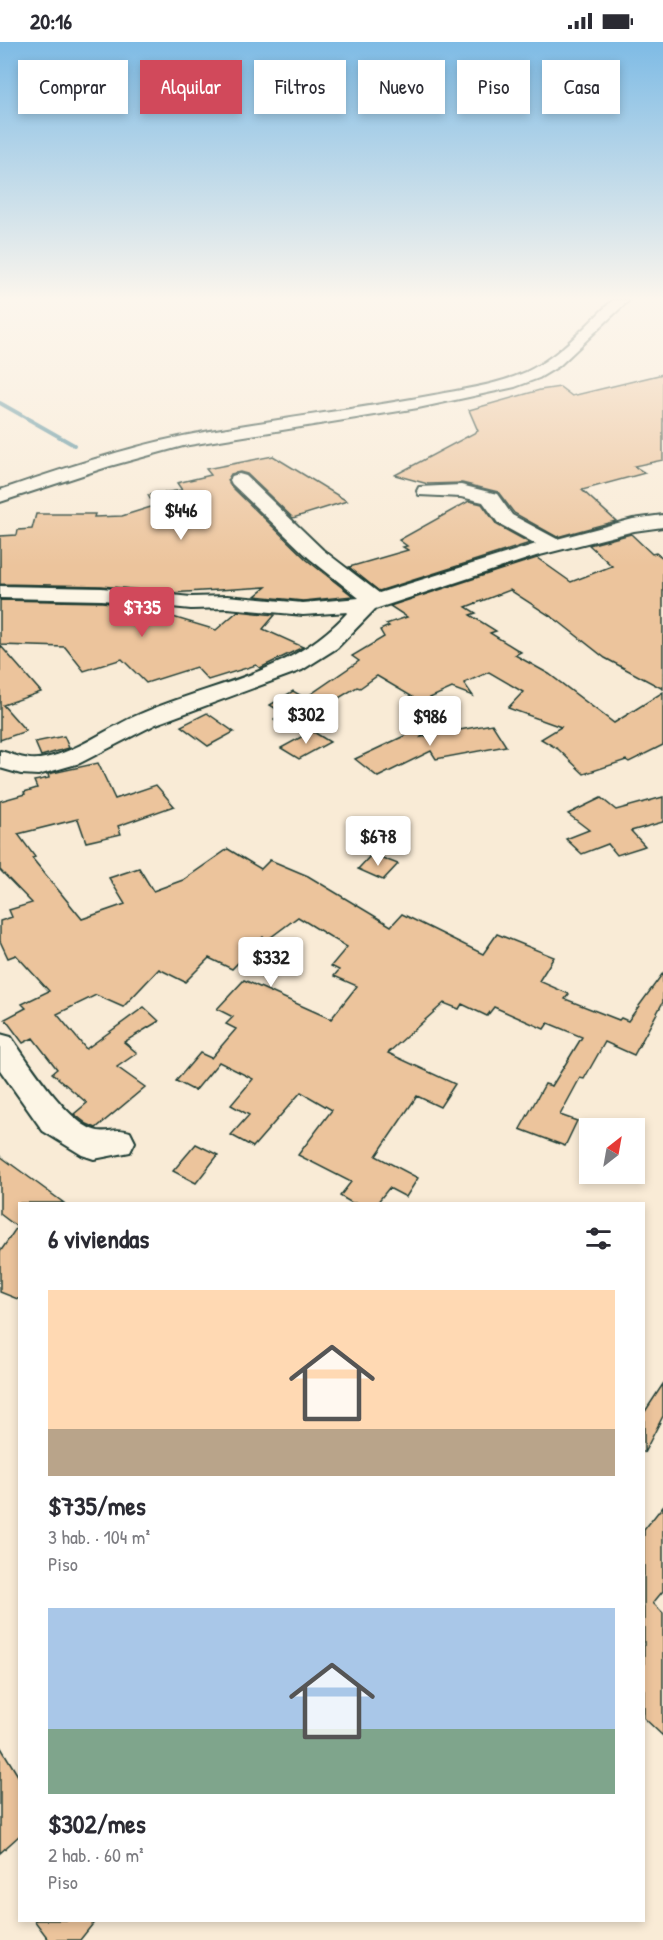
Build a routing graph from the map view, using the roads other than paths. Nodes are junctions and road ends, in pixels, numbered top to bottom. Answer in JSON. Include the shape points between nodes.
{"nodes":[{"id":1,"x":489,"y":389,"type":"edge"},
{"id":2,"x":240,"y":480,"type":"dead end"},
{"id":3,"x":426,"y":491,"type":"dead end"},
{"id":4,"x":0,"y":496,"type":"edge"},
{"id":5,"x":663,"y":521,"type":"edge"},
{"id":6,"x":555,"y":546,"type":"junction"},
{"id":7,"x":0,"y":592,"type":"edge"},
{"id":8,"x":372,"y":603,"type":"junction"},
{"id":9,"x":6,"y":770,"type":"edge"},
{"id":10,"x":0,"y":1046,"type":"edge"},
{"id":11,"x":118,"y":1142,"type":"dead end"}],
"edges":[{"from":1,"to":4,"type":"street","via":[[144,449]]},
{"from":2,"to":8,"type":"street"},
{"from":3,"to":6,"type":"street","via":[[460,491],[490,498],[505,519]]},
{"from":5,"to":6,"type":"street"},
{"from":6,"to":8,"type":"street"},
{"from":7,"to":8,"type":"street","via":[[102,594],[303,609]]},
{"from":8,"to":9,"type":"street","via":[[315,654],[149,719],[68,760]]},
{"from":10,"to":11,"type":"street","via":[[55,1122],[94,1145]]}]}
